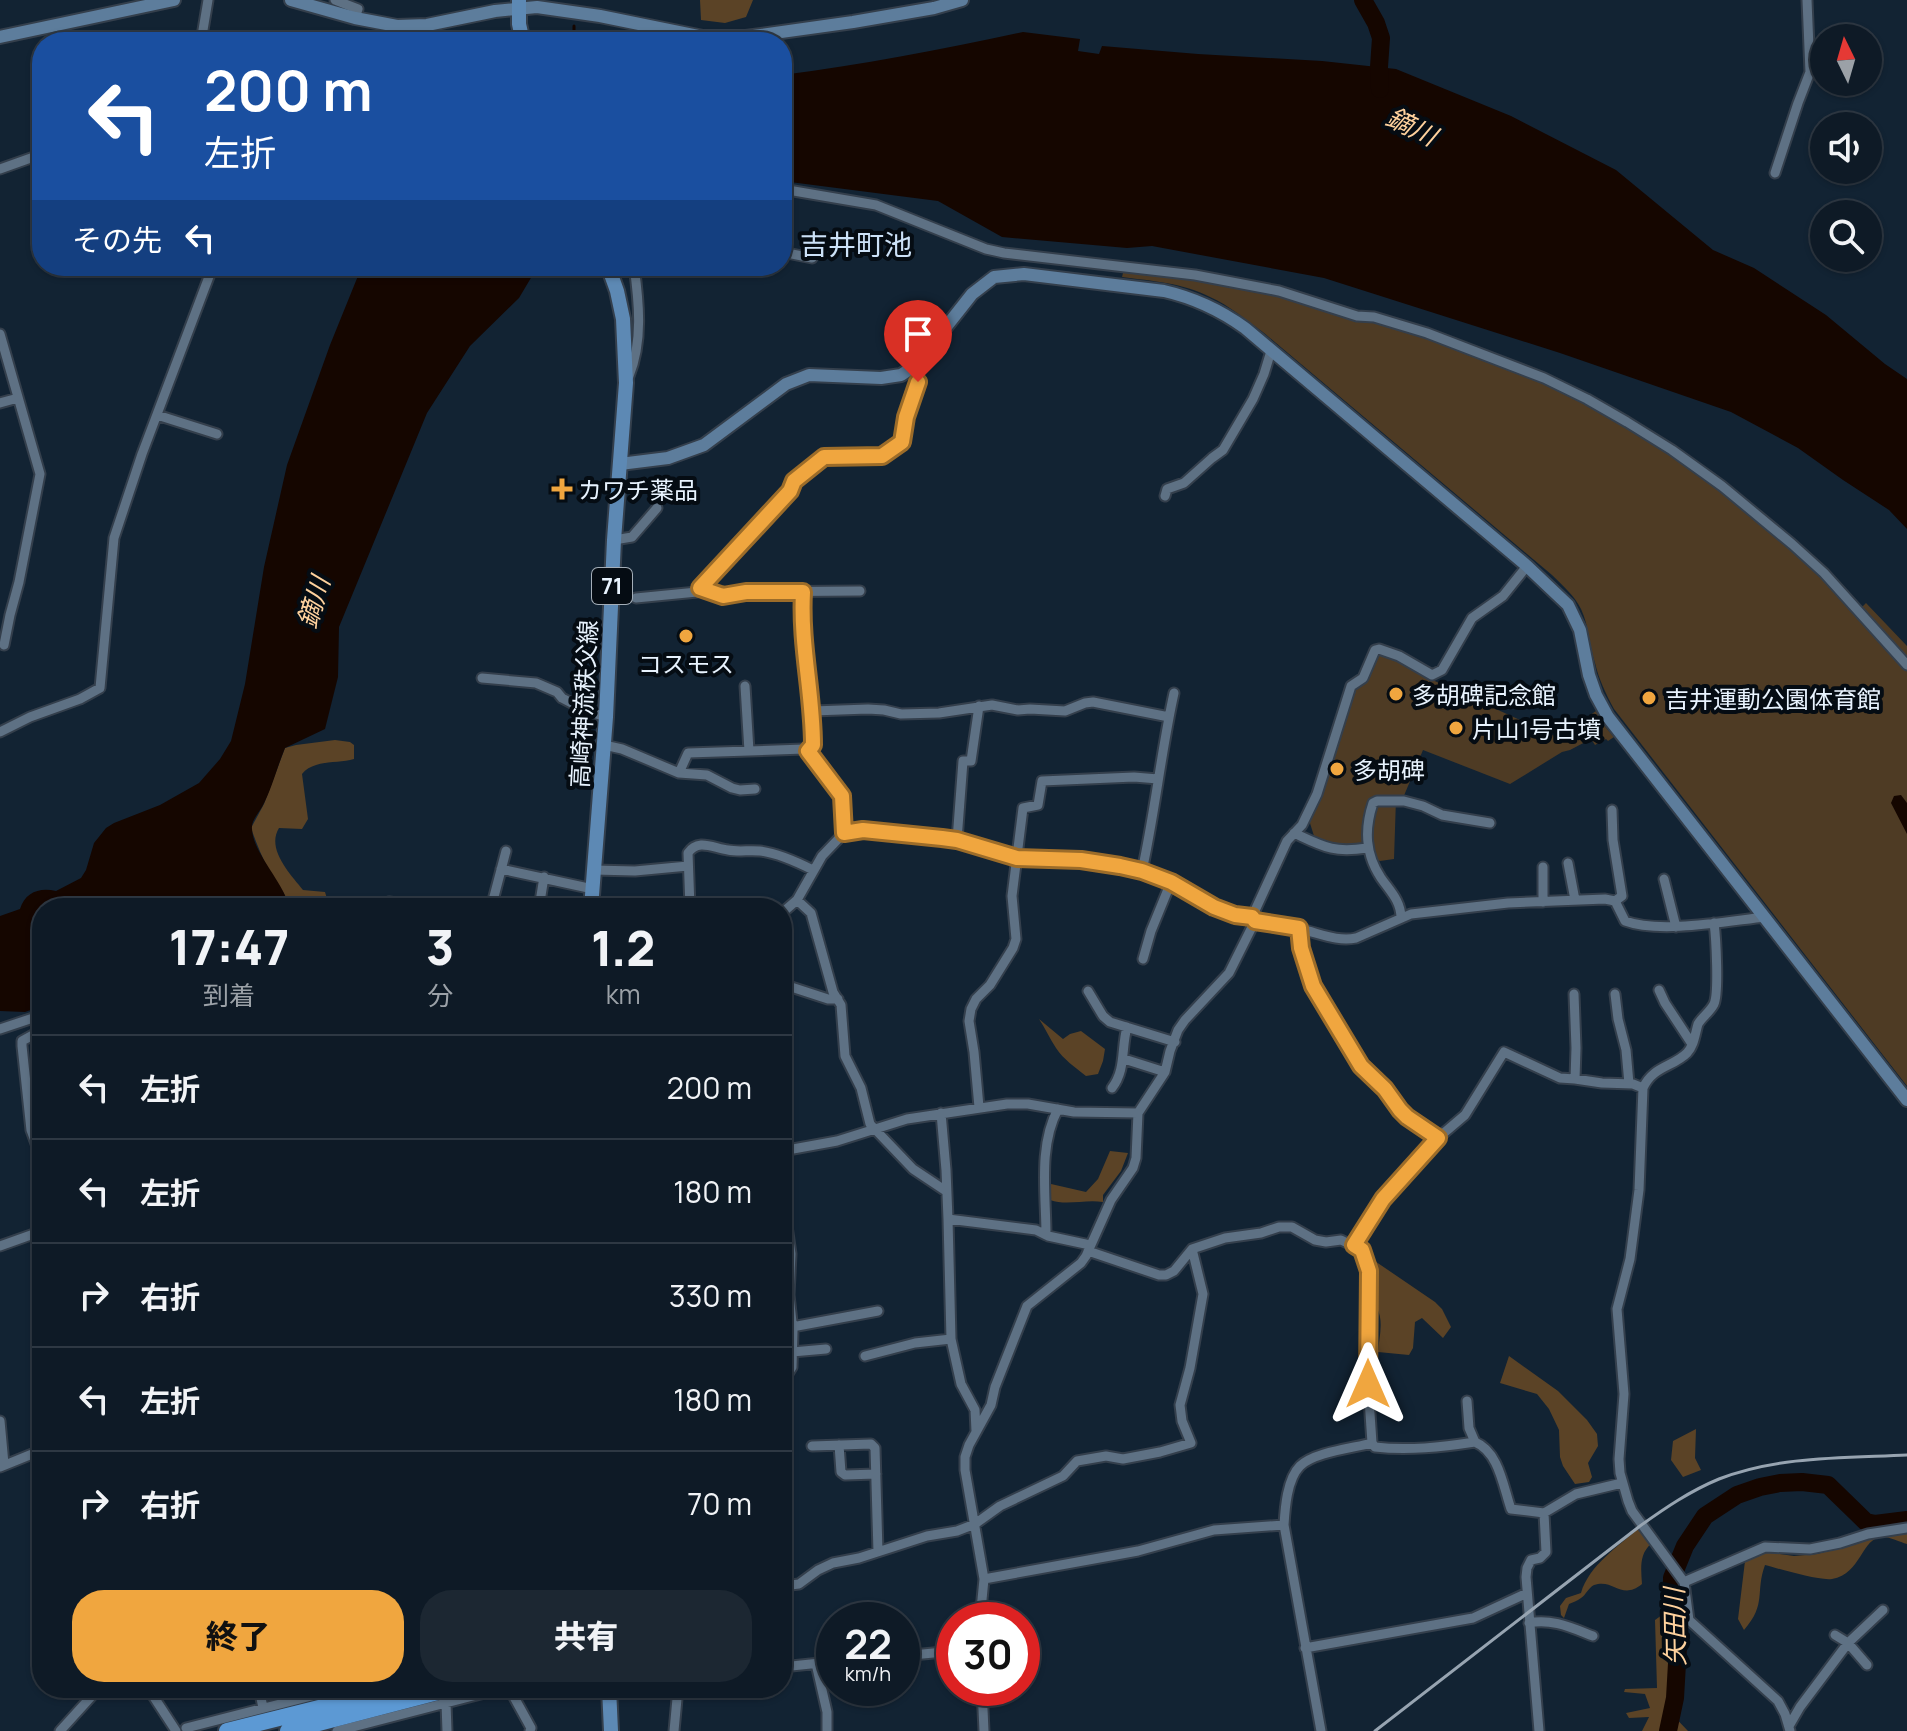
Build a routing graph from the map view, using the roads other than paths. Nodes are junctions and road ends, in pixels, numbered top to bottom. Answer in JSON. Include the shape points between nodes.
{"nodes":[{"id":1,"x":174,"y":0,"type":"edge"},
{"id":2,"x":208,"y":0,"type":"edge"},
{"id":3,"x":291,"y":0,"type":"edge"},
{"id":4,"x":335,"y":0,"type":"edge"},
{"id":5,"x":962,"y":0,"type":"edge"},
{"id":6,"x":1807,"y":0,"type":"edge"},
{"id":7,"x":520,"y":3,"type":"edge"},
{"id":8,"x":355,"y":18,"type":"junction"},
{"id":9,"x":203,"y":32,"type":"edge"},
{"id":10,"x":521,"y":32,"type":"edge"},
{"id":11,"x":678,"y":32,"type":"edge"},
{"id":12,"x":782,"y":32,"type":"edge"},
{"id":13,"x":0,"y":37,"type":"edge"},
{"id":14,"x":32,"y":158,"type":"edge"},
{"id":15,"x":0,"y":169,"type":"edge"},
{"id":16,"x":1775,"y":173,"type":"dead end"},
{"id":17,"x":792,"y":191,"type":"edge"},
{"id":18,"x":792,"y":254,"type":"edge"},
{"id":19,"x":812,"y":258,"type":"dead end"},
{"id":20,"x":209,"y":276,"type":"edge"},
{"id":21,"x":612,"y":276,"type":"edge"},
{"id":22,"x":636,"y":276,"type":"edge"},
{"id":23,"x":0,"y":334,"type":"edge"},
{"id":24,"x":1271,"y":351,"type":"junction"},
{"id":25,"x":916,"y":365,"type":"junction"},
{"id":26,"x":626,"y":383,"type":"junction"},
{"id":27,"x":18,"y":398,"type":"junction"},
{"id":28,"x":0,"y":403,"type":"edge"},
{"id":29,"x":157,"y":415,"type":"junction"},
{"id":30,"x":217,"y":434,"type":"dead end"},
{"id":31,"x":620,"y":464,"type":"junction"},
{"id":32,"x":1165,"y":496,"type":"dead end"},
{"id":33,"x":657,"y":508,"type":"dead end"},
{"id":34,"x":614,"y":540,"type":"junction"},
{"id":35,"x":1527,"y":566,"type":"junction"},
{"id":36,"x":700,"y":588,"type":"junction"},
{"id":37,"x":860,"y":591,"type":"dead end"},
{"id":38,"x":803,"y":592,"type":"junction"},
{"id":39,"x":636,"y":598,"type":"dead end"},
{"id":40,"x":4,"y":645,"type":"dead end"},
{"id":41,"x":1907,"y":665,"type":"edge"},
{"id":42,"x":482,"y":678,"type":"dead end"},
{"id":43,"x":745,"y":686,"type":"dead end"},
{"id":44,"x":1174,"y":693,"type":"dead end"},
{"id":45,"x":979,"y":706,"type":"junction"},
{"id":46,"x":813,"y":711,"type":"junction"},
{"id":47,"x":606,"y":717,"type":"junction"},
{"id":48,"x":1169,"y":717,"type":"junction"},
{"id":49,"x":0,"y":732,"type":"edge"},
{"id":50,"x":604,"y":745,"type":"junction"},
{"id":51,"x":749,"y":751,"type":"junction"},
{"id":52,"x":808,"y":751,"type":"junction"},
{"id":53,"x":679,"y":773,"type":"junction"},
{"id":54,"x":1158,"y":779,"type":"junction"},
{"id":55,"x":755,"y":789,"type":"dead end"},
{"id":56,"x":1612,"y":810,"type":"dead end"},
{"id":57,"x":1490,"y":823,"type":"dead end"},
{"id":58,"x":844,"y":833,"type":"junction"},
{"id":59,"x":1294,"y":833,"type":"junction"},
{"id":60,"x":957,"y":840,"type":"junction"},
{"id":61,"x":1367,"y":848,"type":"junction"},
{"id":62,"x":506,"y":851,"type":"dead end"},
{"id":63,"x":1017,"y":858,"type":"junction"},
{"id":64,"x":1568,"y":863,"type":"dead end"},
{"id":65,"x":688,"y":866,"type":"junction"},
{"id":66,"x":1543,"y":867,"type":"dead end"},
{"id":67,"x":501,"y":869,"type":"junction"},
{"id":68,"x":594,"y":870,"type":"junction"},
{"id":69,"x":813,"y":870,"type":"junction"},
{"id":70,"x":1142,"y":871,"type":"junction"},
{"id":71,"x":544,"y":877,"type":"junction"},
{"id":72,"x":1664,"y":879,"type":"dead end"},
{"id":73,"x":1171,"y":882,"type":"junction"},
{"id":74,"x":593,"y":889,"type":"junction"},
{"id":75,"x":494,"y":898,"type":"edge"},
{"id":76,"x":541,"y":898,"type":"edge"},
{"id":77,"x":592,"y":898,"type":"edge"},
{"id":78,"x":690,"y":898,"type":"edge"},
{"id":79,"x":797,"y":900,"type":"junction"},
{"id":80,"x":1575,"y":900,"type":"junction"},
{"id":81,"x":1615,"y":901,"type":"junction"},
{"id":82,"x":1543,"y":902,"type":"junction"},
{"id":83,"x":792,"y":904,"type":"edge"},
{"id":84,"x":1765,"y":917,"type":"junction"},
{"id":85,"x":1401,"y":918,"type":"junction"},
{"id":86,"x":1254,"y":919,"type":"junction"},
{"id":87,"x":1714,"y":923,"type":"junction"},
{"id":88,"x":1676,"y":927,"type":"junction"},
{"id":89,"x":1299,"y":928,"type":"junction"},
{"id":90,"x":1143,"y":959,"type":"dead end"},
{"id":91,"x":792,"y":987,"type":"edge"},
{"id":92,"x":1659,"y":990,"type":"dead end"},
{"id":93,"x":1088,"y":991,"type":"dead end"},
{"id":94,"x":1574,"y":994,"type":"dead end"},
{"id":95,"x":1615,"y":994,"type":"dead end"},
{"id":96,"x":838,"y":999,"type":"junction"},
{"id":97,"x":32,"y":1018,"type":"edge"},
{"id":98,"x":1127,"y":1027,"type":"junction"},
{"id":99,"x":0,"y":1029,"type":"edge"},
{"id":100,"x":32,"y":1036,"type":"edge"},
{"id":101,"x":1175,"y":1042,"type":"junction"},
{"id":102,"x":1692,"y":1044,"type":"junction"},
{"id":103,"x":1124,"y":1059,"type":"junction"},
{"id":104,"x":1165,"y":1072,"type":"junction"},
{"id":105,"x":1575,"y":1079,"type":"junction"},
{"id":106,"x":1629,"y":1084,"type":"junction"},
{"id":107,"x":1112,"y":1088,"type":"dead end"},
{"id":108,"x":1643,"y":1088,"type":"junction"},
{"id":109,"x":32,"y":1095,"type":"edge"},
{"id":110,"x":28,"y":1098,"type":"junction"},
{"id":111,"x":1907,"y":1100,"type":"edge"},
{"id":112,"x":979,"y":1107,"type":"junction"},
{"id":113,"x":1058,"y":1109,"type":"junction"},
{"id":114,"x":941,"y":1113,"type":"junction"},
{"id":115,"x":1138,"y":1113,"type":"junction"},
{"id":116,"x":873,"y":1130,"type":"junction"},
{"id":117,"x":32,"y":1131,"type":"edge"},
{"id":118,"x":1438,"y":1138,"type":"junction"},
{"id":119,"x":792,"y":1149,"type":"edge"},
{"id":120,"x":946,"y":1191,"type":"junction"},
{"id":121,"x":948,"y":1219,"type":"junction"},
{"id":122,"x":32,"y":1235,"type":"edge"},
{"id":123,"x":1046,"y":1235,"type":"junction"},
{"id":124,"x":1354,"y":1245,"type":"junction"},
{"id":125,"x":0,"y":1246,"type":"edge"},
{"id":126,"x":1089,"y":1248,"type":"junction"},
{"id":127,"x":1192,"y":1249,"type":"junction"},
{"id":128,"x":878,"y":1311,"type":"dead end"},
{"id":129,"x":792,"y":1327,"type":"edge"},
{"id":130,"x":951,"y":1339,"type":"junction"},
{"id":131,"x":792,"y":1348,"type":"edge"},
{"id":132,"x":826,"y":1349,"type":"dead end"},
{"id":133,"x":865,"y":1356,"type":"dead end"},
{"id":134,"x":1467,"y":1401,"type":"dead end"},
{"id":135,"x":0,"y":1421,"type":"edge"},
{"id":136,"x":976,"y":1431,"type":"junction"},
{"id":137,"x":1475,"y":1442,"type":"junction"},
{"id":138,"x":1372,"y":1443,"type":"junction"},
{"id":139,"x":839,"y":1445,"type":"junction"},
{"id":140,"x":812,"y":1446,"type":"dead end"},
{"id":141,"x":32,"y":1454,"type":"edge"},
{"id":142,"x":2,"y":1466,"type":"edge"},
{"id":143,"x":876,"y":1474,"type":"junction"},
{"id":144,"x":1622,"y":1483,"type":"junction"},
{"id":145,"x":1544,"y":1513,"type":"junction"},
{"id":146,"x":975,"y":1524,"type":"junction"},
{"id":147,"x":1284,"y":1525,"type":"junction"},
{"id":148,"x":1907,"y":1528,"type":"edge"},
{"id":149,"x":878,"y":1552,"type":"junction"},
{"id":150,"x":984,"y":1579,"type":"junction"},
{"id":151,"x":1683,"y":1581,"type":"junction"},
{"id":152,"x":792,"y":1585,"type":"edge"},
{"id":153,"x":1527,"y":1593,"type":"junction"},
{"id":154,"x":982,"y":1602,"type":"edge"},
{"id":155,"x":1883,"y":1610,"type":"dead end"},
{"id":156,"x":1529,"y":1623,"type":"junction"},
{"id":157,"x":1835,"y":1635,"type":"dead end"},
{"id":158,"x":1593,"y":1636,"type":"dead end"},
{"id":159,"x":1848,"y":1643,"type":"junction"},
{"id":160,"x":1305,"y":1648,"type":"junction"},
{"id":161,"x":816,"y":1663,"type":"edge"},
{"id":162,"x":1867,"y":1665,"type":"dead end"},
{"id":163,"x":792,"y":1666,"type":"edge"},
{"id":164,"x":90,"y":1698,"type":"edge"},
{"id":165,"x":156,"y":1698,"type":"edge"},
{"id":166,"x":263,"y":1698,"type":"edge"},
{"id":167,"x":302,"y":1698,"type":"edge"},
{"id":168,"x":359,"y":1698,"type":"edge"},
{"id":169,"x":440,"y":1698,"type":"edge"},
{"id":170,"x":443,"y":1698,"type":"edge"},
{"id":171,"x":449,"y":1698,"type":"edge"},
{"id":172,"x":509,"y":1698,"type":"edge"},
{"id":173,"x":609,"y":1698,"type":"edge"},
{"id":174,"x":677,"y":1698,"type":"edge"},
{"id":175,"x":826,"y":1706,"type":"edge"},
{"id":176,"x":983,"y":1706,"type":"edge"},
{"id":177,"x":266,"y":1707,"type":"junction"},
{"id":178,"x":235,"y":1729,"type":"edge"},
{"id":179,"x":1790,"y":1729,"type":"edge"},
{"id":180,"x":181,"y":1730,"type":"edge"},
{"id":181,"x":60,"y":1731,"type":"edge"},
{"id":182,"x":291,"y":1731,"type":"edge"},
{"id":183,"x":337,"y":1731,"type":"edge"},
{"id":184,"x":447,"y":1731,"type":"edge"},
{"id":185,"x":530,"y":1731,"type":"edge"},
{"id":186,"x":611,"y":1731,"type":"edge"},
{"id":187,"x":674,"y":1731,"type":"edge"},
{"id":188,"x":827,"y":1731,"type":"edge"},
{"id":189,"x":984,"y":1731,"type":"edge"},
{"id":190,"x":1321,"y":1731,"type":"edge"},
{"id":191,"x":1539,"y":1731,"type":"edge"}],
"edges":[{"from":1,"to":13,"type":"street"},
{"from":2,"to":9,"type":"street"},
{"from":3,"to":8,"type":"street"},
{"from":4,"to":8,"type":"street","via":[[358,9]]},
{"from":5,"to":12,"type":"street"},
{"from":6,"to":16,"type":"street","via":[[1810,72]]},
{"from":7,"to":8,"type":"street","via":[[416,26]]},
{"from":7,"to":10,"type":"main road"},
{"from":7,"to":11,"type":"street"},
{"from":14,"to":15,"type":"street"},
{"from":17,"to":41,"type":"street","via":[[876,205],[1004,253],[1195,275],[1279,291],[1427,333],[1544,378],[1627,422],[1722,486],[1824,573]]},
{"from":18,"to":19,"type":"street"},
{"from":20,"to":29,"type":"street"},
{"from":21,"to":26,"type":"main road","name":"高崎神流秩父線","number":"71","via":[[623,319]]},
{"from":22,"to":26,"type":"street","via":[[637,347]]},
{"from":23,"to":27,"type":"street"},
{"from":24,"to":25,"type":"street","via":[[1227,315],[1187,296],[1024,274],[994,277],[972,294]]},
{"from":24,"to":32,"type":"street","via":[[1253,399],[1223,450],[1184,483],[1167,489]]},
{"from":24,"to":35,"type":"street"},
{"from":25,"to":31,"type":"street","via":[[901,375],[881,378],[809,375],[786,384],[704,445],[668,458]]},
{"from":25,"to":36,"type":"street","via":[[918,382],[902,442],[882,456],[824,457],[815,463]]},
{"from":26,"to":31,"type":"main road","name":"高崎神流秩父線","number":"71"},
{"from":27,"to":28,"type":"street"},
{"from":27,"to":40,"type":"street","via":[[40,474]]},
{"from":29,"to":30,"type":"street"},
{"from":29,"to":49,"type":"street","via":[[114,538],[100,688]]},
{"from":31,"to":34,"type":"main road","name":"高崎神流秩父線","number":"71"},
{"from":33,"to":34,"type":"street","via":[[632,537]]},
{"from":34,"to":47,"type":"main road","name":"高崎神流秩父線","number":"71"},
{"from":35,"to":59,"type":"street","via":[[1503,596],[1472,618],[1437,673],[1375,650],[1363,678],[1351,686],[1317,794]]},
{"from":35,"to":84,"type":"street","via":[[1568,605],[1608,717]]},
{"from":36,"to":38,"type":"street","via":[[723,596]]},
{"from":36,"to":39,"type":"street"},
{"from":37,"to":38,"type":"street"},
{"from":38,"to":46,"type":"street"},
{"from":42,"to":47,"type":"street","via":[[536,683]]},
{"from":43,"to":51,"type":"street"},
{"from":44,"to":48,"type":"street"},
{"from":45,"to":46,"type":"street","via":[[939,713]]},
{"from":45,"to":48,"type":"street","via":[[1065,711],[1100,702]]},
{"from":45,"to":60,"type":"street","via":[[971,761],[963,761]]},
{"from":46,"to":52,"type":"street","via":[[813,745]]},
{"from":47,"to":50,"type":"main road","name":"高崎神流秩父線","number":"71"},
{"from":48,"to":54,"type":"street"},
{"from":50,"to":53,"type":"street"},
{"from":50,"to":68,"type":"main road","name":"高崎神流秩父線","number":"71"},
{"from":51,"to":52,"type":"street"},
{"from":51,"to":53,"type":"street","via":[[688,753]]},
{"from":52,"to":58,"type":"street","via":[[842,796]]},
{"from":53,"to":55,"type":"street","via":[[707,775],[740,790]]},
{"from":54,"to":63,"type":"street","via":[[1042,781],[1038,805],[1023,808]]},
{"from":54,"to":70,"type":"street"},
{"from":56,"to":81,"type":"street","via":[[1622,896]]},
{"from":57,"to":61,"type":"street","via":[[1442,815],[1404,801],[1377,801],[1371,808]]},
{"from":58,"to":60,"type":"street","via":[[863,830]]},
{"from":58,"to":69,"type":"street"},
{"from":59,"to":61,"type":"street","via":[[1326,848]]},
{"from":59,"to":86,"type":"street"},
{"from":60,"to":63,"type":"street"},
{"from":61,"to":85,"type":"street","via":[[1397,898]]},
{"from":62,"to":67,"type":"street"},
{"from":63,"to":70,"type":"street","via":[[1101,862]]},
{"from":63,"to":112,"type":"street","via":[[1012,896],[1016,939],[976,999],[969,1021]]},
{"from":64,"to":80,"type":"street"},
{"from":65,"to":68,"type":"street"},
{"from":65,"to":69,"type":"street","via":[[688,853],[703,845],[772,853]]},
{"from":65,"to":78,"type":"street"},
{"from":66,"to":82,"type":"street"},
{"from":67,"to":71,"type":"street"},
{"from":67,"to":75,"type":"street"},
{"from":68,"to":74,"type":"main road","name":"高崎神流秩父線","number":"71"},
{"from":69,"to":79,"type":"street"},
{"from":70,"to":73,"type":"street"},
{"from":71,"to":74,"type":"street"},
{"from":71,"to":76,"type":"street"},
{"from":72,"to":88,"type":"street"},
{"from":73,"to":86,"type":"street","via":[[1214,907]]},
{"from":73,"to":90,"type":"street"},
{"from":74,"to":77,"type":"main road","name":"高崎神流秩父線","number":"71"},
{"from":79,"to":83,"type":"street"},
{"from":79,"to":96,"type":"street","via":[[811,913]]},
{"from":80,"to":81,"type":"street"},
{"from":80,"to":82,"type":"street"},
{"from":81,"to":88,"type":"street","via":[[1625,921]]},
{"from":82,"to":85,"type":"street"},
{"from":84,"to":87,"type":"street"},
{"from":84,"to":111,"type":"street"},
{"from":85,"to":89,"type":"street","via":[[1347,940]]},
{"from":86,"to":89,"type":"street"},
{"from":86,"to":101,"type":"street","via":[[1229,973],[1185,1020]]},
{"from":87,"to":88,"type":"street"},
{"from":87,"to":102,"type":"street","via":[[1714,1004],[1699,1022]]},
{"from":89,"to":118,"type":"street","via":[[1313,986],[1356,1059],[1400,1110]]},
{"from":91,"to":96,"type":"street"},
{"from":92,"to":102,"type":"street"},
{"from":93,"to":98,"type":"street","via":[[1103,1016]]},
{"from":94,"to":105,"type":"street"},
{"from":95,"to":106,"type":"street"},
{"from":96,"to":116,"type":"street","via":[[845,1056],[859,1081]]},
{"from":97,"to":99,"type":"street"},
{"from":98,"to":101,"type":"street"},
{"from":98,"to":103,"type":"street"},
{"from":100,"to":110,"type":"street","via":[[22,1041]]},
{"from":101,"to":104,"type":"street"},
{"from":102,"to":108,"type":"street"},
{"from":103,"to":104,"type":"street"},
{"from":103,"to":107,"type":"street"},
{"from":104,"to":115,"type":"street"},
{"from":105,"to":106,"type":"street"},
{"from":105,"to":118,"type":"street","via":[[1560,1078],[1504,1052],[1465,1115]]},
{"from":106,"to":108,"type":"street"},
{"from":108,"to":144,"type":"street","via":[[1639,1190],[1617,1309],[1624,1394]]},
{"from":109,"to":110,"type":"street"},
{"from":110,"to":117,"type":"street"},
{"from":112,"to":113,"type":"street","via":[[1019,1103]]},
{"from":112,"to":114,"type":"street"},
{"from":113,"to":115,"type":"street"},
{"from":113,"to":123,"type":"street","via":[[1051,1121],[1046,1159]]},
{"from":114,"to":116,"type":"street"},
{"from":114,"to":120,"type":"street"},
{"from":115,"to":126,"type":"street","via":[[1133,1168]]},
{"from":116,"to":119,"type":"street"},
{"from":116,"to":120,"type":"street","via":[[913,1169]]},
{"from":118,"to":124,"type":"street","via":[[1383,1199]]},
{"from":120,"to":121,"type":"street"},
{"from":121,"to":123,"type":"street"},
{"from":121,"to":130,"type":"street"},
{"from":122,"to":125,"type":"street"},
{"from":123,"to":126,"type":"street"},
{"from":124,"to":127,"type":"street","via":[[1315,1240],[1292,1227],[1279,1227]]},
{"from":124,"to":138,"type":"street","via":[[1362,1250],[1369,1271]]},
{"from":126,"to":127,"type":"street","via":[[1159,1275],[1174,1271]]},
{"from":126,"to":136,"type":"street","via":[[1081,1263],[1027,1306],[991,1405]]},
{"from":127,"to":146,"type":"street","via":[[1203,1294],[1180,1405],[1191,1443],[1123,1459],[1077,1461],[1063,1476]]},
{"from":128,"to":129,"type":"street"},
{"from":130,"to":133,"type":"street"},
{"from":130,"to":136,"type":"street","via":[[961,1384],[975,1410]]},
{"from":131,"to":132,"type":"street"},
{"from":134,"to":137,"type":"street"},
{"from":135,"to":142,"type":"street"},
{"from":136,"to":146,"type":"street","via":[[965,1457]]},
{"from":137,"to":138,"type":"street","via":[[1392,1449]]},
{"from":137,"to":145,"type":"street","via":[[1493,1457],[1511,1509]]},
{"from":138,"to":147,"type":"street","via":[[1301,1465],[1287,1495]]},
{"from":139,"to":140,"type":"street"},
{"from":139,"to":143,"type":"street","via":[[841,1472]]},
{"from":139,"to":143,"type":"street","via":[[871,1444]]},
{"from":141,"to":142,"type":"street"},
{"from":143,"to":149,"type":"street"},
{"from":144,"to":145,"type":"street","via":[[1576,1494]]},
{"from":144,"to":151,"type":"street","via":[[1632,1511]]},
{"from":145,"to":153,"type":"street","via":[[1546,1552],[1527,1568]]},
{"from":146,"to":149,"type":"street"},
{"from":146,"to":150,"type":"street"},
{"from":147,"to":150,"type":"street","via":[[1214,1530],[1138,1551]]},
{"from":147,"to":160,"type":"street"},
{"from":148,"to":151,"type":"street","via":[[1810,1549],[1765,1547]]},
{"from":149,"to":152,"type":"street","via":[[825,1566]]},
{"from":150,"to":154,"type":"street"},
{"from":151,"to":179,"type":"street","via":[[1689,1620],[1778,1701]]},
{"from":153,"to":156,"type":"street"},
{"from":153,"to":160,"type":"street","via":[[1473,1618]]},
{"from":155,"to":159,"type":"street"},
{"from":156,"to":158,"type":"street","via":[[1542,1620]]},
{"from":156,"to":191,"type":"street"},
{"from":157,"to":159,"type":"street"},
{"from":159,"to":162,"type":"street"},
{"from":159,"to":179,"type":"street","via":[[1800,1707]]},
{"from":160,"to":190,"type":"street"},
{"from":161,"to":163,"type":"street"},
{"from":164,"to":181,"type":"street"},
{"from":165,"to":180,"type":"street"},
{"from":166,"to":177,"type":"street"},
{"from":167,"to":177,"type":"street"},
{"from":168,"to":178,"type":"highway"},
{"from":169,"to":182,"type":"highway"},
{"from":170,"to":183,"type":"street"},
{"from":171,"to":184,"type":"street"},
{"from":172,"to":185,"type":"street"},
{"from":173,"to":186,"type":"main road"},
{"from":174,"to":187,"type":"street"},
{"from":175,"to":188,"type":"street"},
{"from":176,"to":189,"type":"street"},
{"from":177,"to":178,"type":"street"},
{"from":177,"to":180,"type":"street"}]}
